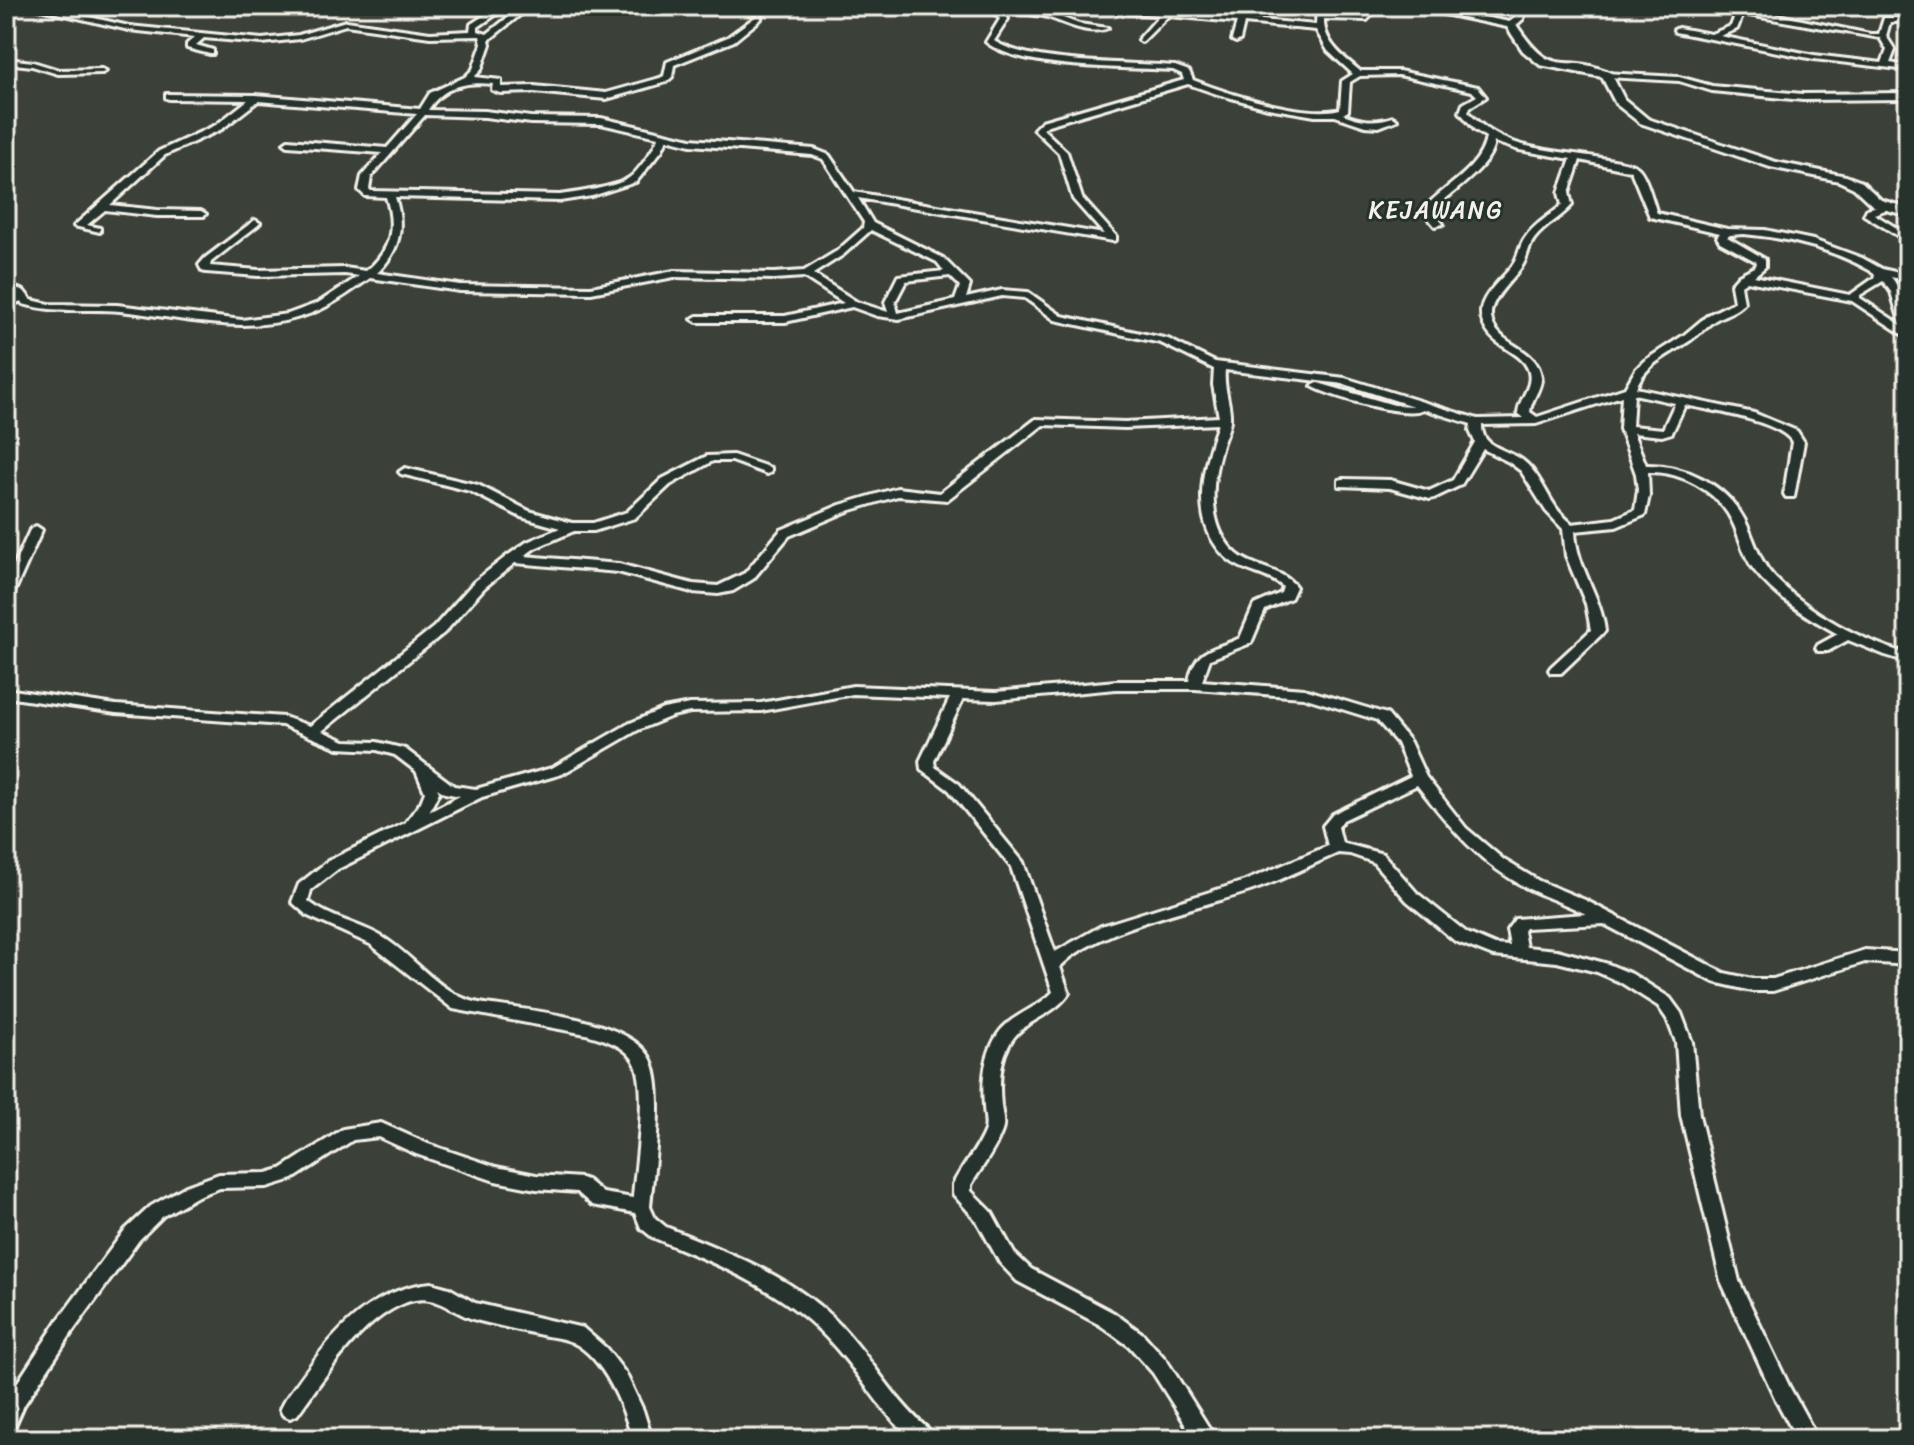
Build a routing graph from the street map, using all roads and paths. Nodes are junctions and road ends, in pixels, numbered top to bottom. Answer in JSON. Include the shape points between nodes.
{"nodes":[{"id":1,"x":31,"y":6,"type":"edge"},
{"id":2,"x":504,"y":6,"type":"edge"},
{"id":3,"x":527,"y":6,"type":"edge"},
{"id":4,"x":961,"y":6,"type":"edge"},
{"id":5,"x":1321,"y":6,"type":"edge"},
{"id":6,"x":1367,"y":6,"type":"edge"},
{"id":7,"x":1410,"y":6,"type":"edge"},
{"id":8,"x":1523,"y":6,"type":"edge"},
{"id":9,"x":1695,"y":6,"type":"edge"},
{"id":10,"x":1712,"y":7,"type":"edge"},
{"id":11,"x":1050,"y":8,"type":"edge"},
{"id":12,"x":1445,"y":8,"type":"edge"},
{"id":13,"x":1132,"y":9,"type":"edge"},
{"id":14,"x":1471,"y":11,"type":"edge"},
{"id":15,"x":999,"y":12,"type":"junction"},
{"id":16,"x":1166,"y":13,"type":"junction"},
{"id":17,"x":1740,"y":13,"type":"junction"},
{"id":18,"x":758,"y":17,"type":"dead end"},
{"id":19,"x":1321,"y":17,"type":"junction"},
{"id":20,"x":1241,"y":20,"type":"junction"},
{"id":21,"x":1908,"y":20,"type":"edge"},
{"id":22,"x":1511,"y":25,"type":"junction"},
{"id":23,"x":1104,"y":28,"type":"junction"},
{"id":24,"x":1320,"y":28,"type":"junction"},
{"id":25,"x":1678,"y":30,"type":"dead end"},
{"id":26,"x":473,"y":31,"type":"junction"},
{"id":27,"x":201,"y":36,"type":"junction"},
{"id":28,"x":1882,"y":36,"type":"junction"},
{"id":29,"x":1098,"y":37,"type":"dead end"},
{"id":30,"x":1710,"y":37,"type":"junction"},
{"id":31,"x":486,"y":38,"type":"junction"},
{"id":32,"x":1142,"y":40,"type":"dead end"},
{"id":33,"x":1236,"y":40,"type":"dead end"},
{"id":34,"x":210,"y":52,"type":"dead end"},
{"id":35,"x":6,"y":61,"type":"edge"},
{"id":36,"x":1885,"y":65,"type":"junction"},
{"id":37,"x":1908,"y":68,"type":"edge"},
{"id":38,"x":102,"y":71,"type":"dead end"},
{"id":39,"x":1358,"y":74,"type":"junction"},
{"id":40,"x":1607,"y":75,"type":"junction"},
{"id":41,"x":468,"y":79,"type":"junction"},
{"id":42,"x":1189,"y":81,"type":"junction"},
{"id":43,"x":169,"y":96,"type":"dead end"},
{"id":44,"x":1908,"y":96,"type":"edge"},
{"id":45,"x":256,"y":98,"type":"junction"},
{"id":46,"x":421,"y":112,"type":"junction"},
{"id":47,"x":1338,"y":115,"type":"junction"},
{"id":48,"x":1393,"y":120,"type":"dead end"},
{"id":49,"x":663,"y":136,"type":"junction"},
{"id":50,"x":1490,"y":137,"type":"junction"},
{"id":51,"x":288,"y":143,"type":"dead end"},
{"id":52,"x":387,"y":151,"type":"junction"},
{"id":53,"x":1576,"y":158,"type":"junction"},
{"id":54,"x":849,"y":194,"type":"junction"},
{"id":55,"x":390,"y":196,"type":"junction"},
{"id":56,"x":1885,"y":207,"type":"junction"},
{"id":57,"x":102,"y":208,"type":"junction"},
{"id":58,"x":1908,"y":212,"type":"edge"},
{"id":59,"x":201,"y":214,"type":"dead end"},
{"id":60,"x":255,"y":223,"type":"dead end"},
{"id":61,"x":1438,"y":224,"type":"dead end"},
{"id":62,"x":869,"y":225,"type":"junction"},
{"id":63,"x":97,"y":230,"type":"dead end"},
{"id":64,"x":1727,"y":232,"type":"junction"},
{"id":65,"x":1908,"y":239,"type":"edge"},
{"id":66,"x":1881,"y":272,"type":"junction"},
{"id":67,"x":952,"y":273,"type":"junction"},
{"id":68,"x":371,"y":274,"type":"junction"},
{"id":69,"x":806,"y":274,"type":"junction"},
{"id":70,"x":1743,"y":277,"type":"junction"},
{"id":71,"x":1904,"y":278,"type":"edge"},
{"id":72,"x":6,"y":287,"type":"edge"},
{"id":73,"x":22,"y":296,"type":"junction"},
{"id":74,"x":1855,"y":299,"type":"junction"},
{"id":75,"x":960,"y":301,"type":"junction"},
{"id":76,"x":853,"y":304,"type":"junction"},
{"id":77,"x":6,"y":305,"type":"edge"},
{"id":78,"x":894,"y":316,"type":"junction"},
{"id":79,"x":697,"y":319,"type":"dead end"},
{"id":80,"x":1908,"y":334,"type":"edge"},
{"id":81,"x":1220,"y":367,"type":"junction"},
{"id":82,"x":1318,"y":386,"type":"dead end"},
{"id":83,"x":1630,"y":390,"type":"junction"},
{"id":84,"x":1681,"y":401,"type":"junction"},
{"id":85,"x":1422,"y":404,"type":"junction"},
{"id":86,"x":1225,"y":420,"type":"junction"},
{"id":87,"x":1536,"y":421,"type":"junction"},
{"id":88,"x":1477,"y":422,"type":"junction"},
{"id":89,"x":1626,"y":429,"type":"junction"},
{"id":90,"x":1480,"y":444,"type":"junction"},
{"id":91,"x":1641,"y":469,"type":"junction"},
{"id":92,"x":767,"y":470,"type":"dead end"},
{"id":93,"x":405,"y":472,"type":"dead end"},
{"id":94,"x":1343,"y":483,"type":"dead end"},
{"id":95,"x":1790,"y":494,"type":"dead end"},
{"id":96,"x":572,"y":527,"type":"junction"},
{"id":97,"x":1569,"y":528,"type":"junction"},
{"id":98,"x":36,"y":530,"type":"dead end"},
{"id":99,"x":511,"y":559,"type":"junction"},
{"id":100,"x":6,"y":597,"type":"edge"},
{"id":101,"x":1848,"y":634,"type":"junction"},
{"id":102,"x":1823,"y":648,"type":"dead end"},
{"id":103,"x":1908,"y":658,"type":"edge"},
{"id":104,"x":1556,"y":670,"type":"dead end"},
{"id":105,"x":1195,"y":685,"type":"junction"},
{"id":106,"x":6,"y":693,"type":"edge"},
{"id":107,"x":958,"y":695,"type":"junction"},
{"id":108,"x":313,"y":731,"type":"junction"},
{"id":109,"x":421,"y":768,"type":"junction"},
{"id":110,"x":1419,"y":778,"type":"junction"},
{"id":111,"x":477,"y":794,"type":"junction"},
{"id":112,"x":410,"y":826,"type":"junction"},
{"id":113,"x":1336,"y":848,"type":"junction"},
{"id":114,"x":1603,"y":919,"type":"junction"},
{"id":115,"x":1519,"y":953,"type":"junction"},
{"id":116,"x":1908,"y":959,"type":"edge"},
{"id":117,"x":1052,"y":966,"type":"junction"},
{"id":118,"x":641,"y":1207,"type":"junction"},
{"id":119,"x":290,"y":1409,"type":"dead end"},
{"id":120,"x":6,"y":1424,"type":"edge"},
{"id":121,"x":642,"y":1439,"type":"edge"},
{"id":122,"x":926,"y":1439,"type":"edge"},
{"id":123,"x":1206,"y":1439,"type":"edge"},
{"id":124,"x":1808,"y":1439,"type":"edge"}],
"edges":[{"from":1,"to":27,"type":"street","via":[[129,28]]},
{"from":2,"to":26,"type":"street"},
{"from":3,"to":31,"type":"street"},
{"from":4,"to":15,"type":"street"},
{"from":5,"to":19,"type":"street"},
{"from":6,"to":19,"type":"street","via":[[1364,18]]},
{"from":7,"to":12,"type":"street"},
{"from":8,"to":22,"type":"street"},
{"from":9,"to":10,"type":"street"},
{"from":10,"to":17,"type":"street"},
{"from":11,"to":13,"type":"street"},
{"from":12,"to":14,"type":"street"},
{"from":13,"to":16,"type":"street"},
{"from":13,"to":23,"type":"street"},
{"from":14,"to":22,"type":"street"},
{"from":15,"to":23,"type":"street","via":[[1046,14],[1078,26]]},
{"from":15,"to":42,"type":"street","via":[[1004,19],[990,42],[1000,50],[1055,60],[1175,68]]},
{"from":16,"to":20,"type":"street"},
{"from":16,"to":32,"type":"street"},
{"from":17,"to":28,"type":"street"},
{"from":17,"to":30,"type":"street","via":[[1734,27]]},
{"from":18,"to":41,"type":"street","via":[[731,39],[670,64],[663,80],[613,96],[500,90],[495,88],[497,81]]},
{"from":19,"to":24,"type":"street"},
{"from":20,"to":24,"type":"street"},
{"from":20,"to":33,"type":"street"},
{"from":21,"to":28,"type":"street","via":[[1887,20]]},
{"from":22,"to":40,"type":"street","via":[[1519,41],[1548,65]]},
{"from":23,"to":29,"type":"street"},
{"from":24,"to":39,"type":"street"},
{"from":25,"to":30,"type":"street"},
{"from":26,"to":27,"type":"street","via":[[430,35],[353,23],[279,41]]},
{"from":26,"to":31,"type":"street"},
{"from":27,"to":34,"type":"street","via":[[190,46]]},
{"from":28,"to":36,"type":"street","via":[[1891,50]]},
{"from":30,"to":36,"type":"street"},
{"from":31,"to":41,"type":"street","via":[[477,70]]},
{"from":35,"to":38,"type":"street","via":[[58,72]]},
{"from":36,"to":37,"type":"street"},
{"from":39,"to":47,"type":"street","via":[[1346,81],[1344,111]]},
{"from":39,"to":50,"type":"street","via":[[1415,75],[1475,89],[1482,97],[1464,112]]},
{"from":40,"to":44,"type":"street","via":[[1679,79],[1712,88],[1803,97]]},
{"from":40,"to":56,"type":"street","via":[[1611,91],[1644,121],[1774,165],[1842,178]]},
{"from":41,"to":46,"type":"street","via":[[433,95]]},
{"from":42,"to":47,"type":"street","via":[[1222,94]]},
{"from":42,"to":54,"type":"street","via":[[1038,129],[1063,152],[1078,199],[1113,238]]},
{"from":43,"to":45,"type":"street"},
{"from":45,"to":46,"type":"street"},
{"from":45,"to":57,"type":"street","via":[[219,127],[162,153]]},
{"from":46,"to":49,"type":"street","via":[[601,121]]},
{"from":46,"to":52,"type":"street"},
{"from":47,"to":48,"type":"street","via":[[1363,123]]},
{"from":49,"to":54,"type":"street","via":[[822,155]]},
{"from":49,"to":55,"type":"street","via":[[659,149],[633,180],[592,193],[545,198]]},
{"from":50,"to":53,"type":"street"},
{"from":50,"to":61,"type":"street","via":[[1479,164],[1430,207]]},
{"from":51,"to":52,"type":"street"},
{"from":52,"to":55,"type":"street","via":[[367,176],[364,190]]},
{"from":53,"to":64,"type":"street","via":[[1634,169],[1653,215]]},
{"from":53,"to":87,"type":"street","via":[[1564,193],[1567,205],[1528,240],[1521,260],[1496,286],[1486,312],[1498,338],[1530,358],[1535,387],[1523,406]]},
{"from":54,"to":62,"type":"street"},
{"from":55,"to":68,"type":"street","via":[[397,212],[392,250]]},
{"from":56,"to":58,"type":"street"},
{"from":56,"to":65,"type":"street","via":[[1869,215]]},
{"from":57,"to":59,"type":"street"},
{"from":57,"to":63,"type":"street","via":[[79,226]]},
{"from":60,"to":68,"type":"street","via":[[208,260],[206,269]]},
{"from":62,"to":67,"type":"street","via":[[940,260]]},
{"from":62,"to":69,"type":"street","via":[[840,253]]},
{"from":64,"to":66,"type":"street","via":[[1813,243]]},
{"from":64,"to":70,"type":"street","via":[[1723,240],[1762,261]]},
{"from":66,"to":71,"type":"street"},
{"from":66,"to":74,"type":"street","via":[[1879,280]]},
{"from":66,"to":80,"type":"street","via":[[1892,284]]},
{"from":67,"to":75,"type":"street","via":[[965,285]]},
{"from":67,"to":78,"type":"street","via":[[902,278],[890,302]]},
{"from":68,"to":69,"type":"street","via":[[460,288],[542,291],[591,290],[674,274]]},
{"from":68,"to":73,"type":"street","via":[[313,309],[264,322],[51,307]]},
{"from":69,"to":76,"type":"street"},
{"from":70,"to":74,"type":"street"},
{"from":70,"to":83,"type":"street","via":[[1736,284],[1739,303],[1639,368]]},
{"from":72,"to":73,"type":"street"},
{"from":73,"to":77,"type":"street"},
{"from":74,"to":80,"type":"street"},
{"from":75,"to":78,"type":"street"},
{"from":75,"to":81,"type":"street","via":[[1002,293],[1028,295],[1059,318],[1164,341]]},
{"from":76,"to":78,"type":"street"},
{"from":76,"to":79,"type":"street","via":[[785,319]]},
{"from":81,"to":85,"type":"street","via":[[1345,381]]},
{"from":81,"to":86,"type":"street"},
{"from":82,"to":85,"type":"street","via":[[1393,408],[1414,410]]},
{"from":83,"to":84,"type":"street"},
{"from":83,"to":87,"type":"street"},
{"from":83,"to":89,"type":"street"},
{"from":84,"to":89,"type":"street","via":[[1668,431]]},
{"from":84,"to":95,"type":"street","via":[[1750,415],[1793,433],[1798,442]]},
{"from":85,"to":88,"type":"street"},
{"from":86,"to":99,"type":"street","via":[[1125,425],[1040,421],[943,497],[897,492],[844,508],[785,533],[749,576],[718,590],[619,568]]},
{"from":86,"to":105,"type":"street","via":[[1206,475],[1210,521],[1238,560],[1290,587],[1286,595],[1259,608],[1246,640],[1198,661]]},
{"from":87,"to":88,"type":"street"},
{"from":88,"to":90,"type":"street","via":[[1474,432]]},
{"from":89,"to":91,"type":"street"},
{"from":90,"to":94,"type":"street","via":[[1457,482],[1430,495],[1390,484]]},
{"from":90,"to":97,"type":"street","via":[[1521,465]]},
{"from":91,"to":97,"type":"street","via":[[1641,512],[1615,524]]},
{"from":91,"to":101,"type":"street","via":[[1668,469],[1715,495],[1737,518],[1758,566],[1801,605]]},
{"from":92,"to":96,"type":"street","via":[[733,458],[711,458],[666,482],[631,515],[594,527]]},
{"from":93,"to":96,"type":"street","via":[[474,488],[525,514]]},
{"from":96,"to":99,"type":"street"},
{"from":97,"to":104,"type":"street","via":[[1571,559],[1598,613],[1598,631]]},
{"from":98,"to":100,"type":"street"},
{"from":99,"to":108,"type":"street","via":[[439,630]]},
{"from":101,"to":102,"type":"street"},
{"from":101,"to":103,"type":"street"},
{"from":105,"to":107,"type":"street"},
{"from":105,"to":110,"type":"street","via":[[1304,693],[1382,717],[1403,742]]},
{"from":106,"to":108,"type":"street","via":[[116,709],[284,721]]},
{"from":107,"to":111,"type":"street","via":[[853,690],[761,707],[668,712],[557,771]]},
{"from":107,"to":117,"type":"street","via":[[928,769],[954,787],[1018,866]]},
{"from":108,"to":109,"type":"street","via":[[343,745],[400,752]]},
{"from":109,"to":111,"type":"street","via":[[455,793]]},
{"from":109,"to":112,"type":"street","via":[[432,792]]},
{"from":110,"to":113,"type":"street","via":[[1338,817],[1330,826]]},
{"from":110,"to":114,"type":"street","via":[[1461,831],[1499,864]]},
{"from":111,"to":112,"type":"street"},
{"from":112,"to":118,"type":"street","via":[[333,865],[304,888],[300,902],[311,913],[379,941],[459,1005],[560,1021],[636,1048],[644,1062],[647,1091]]},
{"from":113,"to":115,"type":"street","via":[[1378,858],[1412,897],[1461,937],[1493,950]]},
{"from":113,"to":117,"type":"street","via":[[1250,885],[1107,930],[1064,953]]},
{"from":114,"to":115,"type":"street","via":[[1521,923],[1515,930]]},
{"from":114,"to":116,"type":"street","via":[[1690,965],[1752,985],[1773,985],[1865,956]]},
{"from":115,"to":124,"type":"street","via":[[1602,968],[1653,993],[1675,1017],[1684,1042],[1690,1115],[1730,1281]]},
{"from":117,"to":123,"type":"street","via":[[1061,993],[1013,1028],[1000,1045],[991,1103],[995,1128],[962,1184],[962,1194],[984,1216],[1007,1258],[1024,1275],[1136,1340],[1160,1367]]},
{"from":118,"to":120,"type":"street","via":[[598,1200],[581,1185],[495,1174],[381,1130],[349,1134],[287,1174],[219,1181],[157,1211],[132,1235],[66,1325]]},
{"from":118,"to":122,"type":"street","via":[[659,1232],[752,1274],[832,1330]]},
{"from":119,"to":121,"type":"street","via":[[361,1323],[399,1297],[429,1290],[472,1310],[588,1341],[612,1368]]}]}
